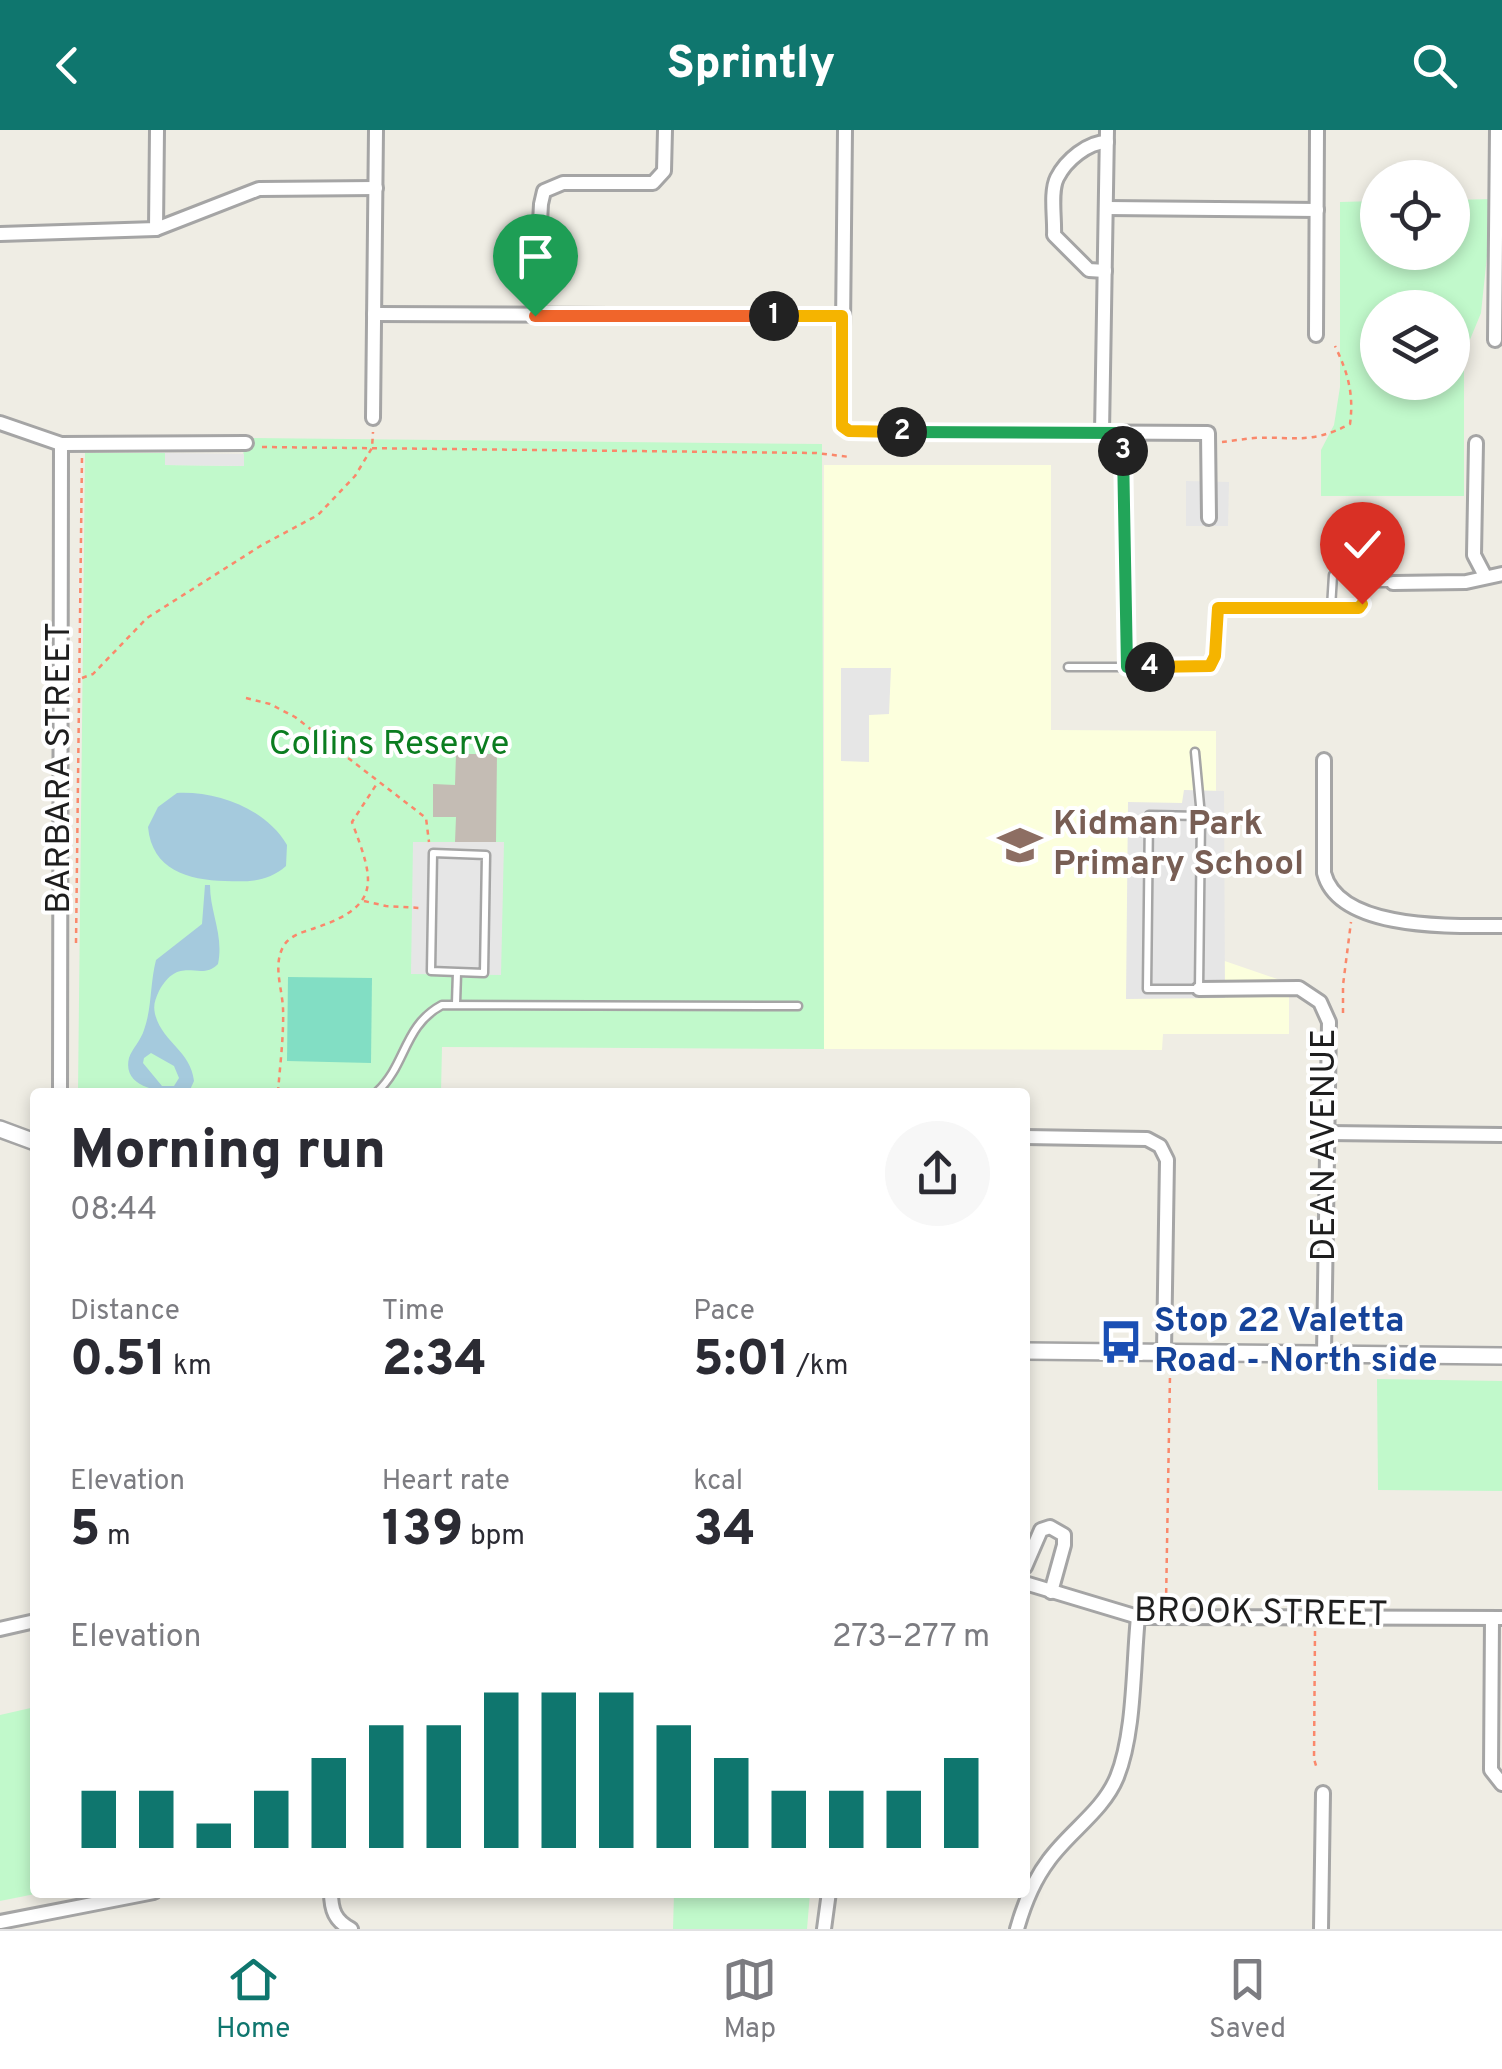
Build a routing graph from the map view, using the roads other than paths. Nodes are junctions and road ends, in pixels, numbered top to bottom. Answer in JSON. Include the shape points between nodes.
{"nodes":[{"id":1,"x":157,"y":130,"type":"edge"},
{"id":2,"x":376,"y":130,"type":"edge"},
{"id":3,"x":665,"y":130,"type":"edge"},
{"id":4,"x":844,"y":130,"type":"edge"},
{"id":5,"x":1318,"y":130,"type":"edge"},
{"id":6,"x":1496,"y":130,"type":"edge"},
{"id":7,"x":1107,"y":136,"type":"edge"},
{"id":8,"x":376,"y":188,"type":"junction"},
{"id":9,"x":1106,"y":208,"type":"junction"},
{"id":10,"x":1317,"y":210,"type":"junction"},
{"id":11,"x":156,"y":229,"type":"junction"},
{"id":12,"x":0,"y":234,"type":"edge"},
{"id":13,"x":1106,"y":271,"type":"junction"},
{"id":14,"x":374,"y":314,"type":"junction"},
{"id":15,"x":535,"y":316,"type":"junction"},
{"id":16,"x":842,"y":316,"type":"junction"},
{"id":17,"x":1316,"y":335,"type":"dead end"},
{"id":18,"x":1495,"y":340,"type":"dead end"},
{"id":19,"x":373,"y":418,"type":"dead end"},
{"id":20,"x":0,"y":423,"type":"edge"},
{"id":21,"x":1102,"y":433,"type":"junction"},
{"id":22,"x":1123,"y":433,"type":"junction"},
{"id":23,"x":1476,"y":442,"type":"dead end"},
{"id":24,"x":246,"y":443,"type":"road end"},
{"id":25,"x":61,"y":444,"type":"junction"},
{"id":26,"x":1209,"y":518,"type":"dead end"},
{"id":27,"x":1502,"y":574,"type":"edge"},
{"id":28,"x":1485,"y":576,"type":"junction"},
{"id":29,"x":1363,"y":583,"type":"junction"},
{"id":30,"x":1393,"y":584,"type":"joint"},
{"id":31,"x":1332,"y":608,"type":"junction"},
{"id":32,"x":1068,"y":667,"type":"dead end"},
{"id":33,"x":1127,"y":667,"type":"junction"},
{"id":34,"x":1195,"y":752,"type":"dead end"},
{"id":35,"x":1324,"y":760,"type":"dead end"},
{"id":36,"x":1201,"y":816,"type":"junction"},
{"id":37,"x":1502,"y":926,"type":"edge"},
{"id":38,"x":458,"y":973,"type":"junction"},
{"id":39,"x":1200,"y":988,"type":"junction"},
{"id":40,"x":456,"y":1003,"type":"junction"},
{"id":41,"x":798,"y":1006,"type":"dead end"},
{"id":42,"x":60,"y":1088,"type":"edge"},
{"id":43,"x":380,"y":1088,"type":"edge"},
{"id":44,"x":0,"y":1129,"type":"edge"},
{"id":45,"x":1327,"y":1133,"type":"junction"},
{"id":46,"x":1502,"y":1135,"type":"edge"},
{"id":47,"x":1030,"y":1138,"type":"edge"},
{"id":48,"x":30,"y":1140,"type":"edge"},
{"id":49,"x":1030,"y":1350,"type":"edge"},
{"id":50,"x":1164,"y":1352,"type":"junction"},
{"id":51,"x":1324,"y":1354,"type":"junction"},
{"id":52,"x":1502,"y":1356,"type":"edge"},
{"id":53,"x":1030,"y":1555,"type":"edge"},
{"id":54,"x":1030,"y":1585,"type":"edge"},
{"id":55,"x":1050,"y":1592,"type":"junction"},
{"id":56,"x":1138,"y":1617,"type":"junction"},
{"id":57,"x":1497,"y":1618,"type":"edge"},
{"id":58,"x":30,"y":1623,"type":"edge"},
{"id":59,"x":0,"y":1629,"type":"edge"},
{"id":60,"x":1502,"y":1784,"type":"edge"},
{"id":61,"x":1323,"y":1794,"type":"dead end"},
{"id":62,"x":1030,"y":1891,"type":"edge"},
{"id":63,"x":126,"y":1898,"type":"edge"},
{"id":64,"x":332,"y":1898,"type":"edge"},
{"id":65,"x":828,"y":1898,"type":"edge"},
{"id":66,"x":1026,"y":1898,"type":"edge"},
{"id":67,"x":6,"y":1924,"type":"edge"},
{"id":68,"x":350,"y":1929,"type":"edge"},
{"id":69,"x":824,"y":1929,"type":"edge"},
{"id":70,"x":1016,"y":1929,"type":"edge"},
{"id":71,"x":1321,"y":1929,"type":"edge"}],
"edges":[{"from":1,"to":11,"type":"street"},
{"from":2,"to":8,"type":"street"},
{"from":3,"to":15,"type":"street","via":[[664,170],[657,181],[563,184],[544,191]]},
{"from":4,"to":16,"type":"street"},
{"from":5,"to":10,"type":"street"},
{"from":6,"to":18,"type":"street"},
{"from":7,"to":9,"type":"street"},
{"from":7,"to":13,"type":"street","via":[[1085,147],[1056,179],[1054,235],[1089,270]]},
{"from":8,"to":11,"type":"street","via":[[259,188]]},
{"from":8,"to":14,"type":"street"},
{"from":9,"to":10,"type":"street"},
{"from":9,"to":13,"type":"street"},
{"from":10,"to":17,"type":"street"},
{"from":11,"to":12,"type":"street"},
{"from":13,"to":21,"type":"street"},
{"from":14,"to":15,"type":"street"},
{"from":14,"to":19,"type":"street"},
{"from":15,"to":16,"type":"street"},
{"from":16,"to":21,"type":"street","via":[[840,419],[849,431]]},
{"from":20,"to":25,"type":"street"},
{"from":21,"to":22,"type":"street"},
{"from":22,"to":26,"type":"street","via":[[1208,433]]},
{"from":22,"to":33,"type":"lane"},
{"from":23,"to":28,"type":"street","via":[[1474,554]]},
{"from":24,"to":25,"type":"street"},
{"from":25,"to":42,"type":"street","name":"BARBARA STREET"},
{"from":27,"to":28,"type":"street"},
{"from":28,"to":30,"type":"street"},
{"from":29,"to":30,"type":"lane"},
{"from":29,"to":31,"type":"lane","via":[[1359,608]]},
{"from":29,"to":31,"type":"lane","via":[[1358,572],[1336,572]]},
{"from":31,"to":33,"type":"lane","via":[[1218,608],[1210,666]]},
{"from":32,"to":33,"type":"lane"},
{"from":34,"to":36,"type":"lane"},
{"from":35,"to":37,"type":"street","via":[[1328,888],[1399,922]]},
{"from":36,"to":39,"type":"lane"},
{"from":36,"to":39,"type":"lane","via":[[1149,815],[1147,990]]},
{"from":38,"to":38,"type":"lane","via":[[484,973],[486,855],[433,853],[431,971]]},
{"from":38,"to":40,"type":"lane"},
{"from":39,"to":45,"type":"street","name":"DEAN AVENUE","via":[[1299,988],[1320,1002],[1328,1022]]},
{"from":40,"to":41,"type":"lane"},
{"from":40,"to":43,"type":"lane","via":[[425,1014]]},
{"from":44,"to":48,"type":"street"},
{"from":45,"to":46,"type":"street"},
{"from":45,"to":51,"type":"street","name":"DEAN AVENUE"},
{"from":47,"to":50,"type":"street","via":[[1147,1139],[1160,1146],[1167,1160]]},
{"from":49,"to":50,"type":"street"},
{"from":50,"to":51,"type":"street"},
{"from":51,"to":52,"type":"street"},
{"from":53,"to":55,"type":"street","via":[[1041,1530],[1064,1535]]},
{"from":54,"to":55,"type":"street","name":"BROOK STREET"},
{"from":55,"to":56,"type":"street","name":"BROOK STREET"},
{"from":56,"to":57,"type":"street","name":"BROOK STREET"},
{"from":56,"to":62,"type":"street","via":[[1118,1776]]},
{"from":57,"to":60,"type":"street","via":[[1490,1770]]},
{"from":58,"to":59,"type":"street"},
{"from":61,"to":71,"type":"street"},
{"from":63,"to":67,"type":"street"},
{"from":64,"to":68,"type":"street","via":[[334,1913]]},
{"from":65,"to":69,"type":"street"},
{"from":66,"to":70,"type":"street"}]}
